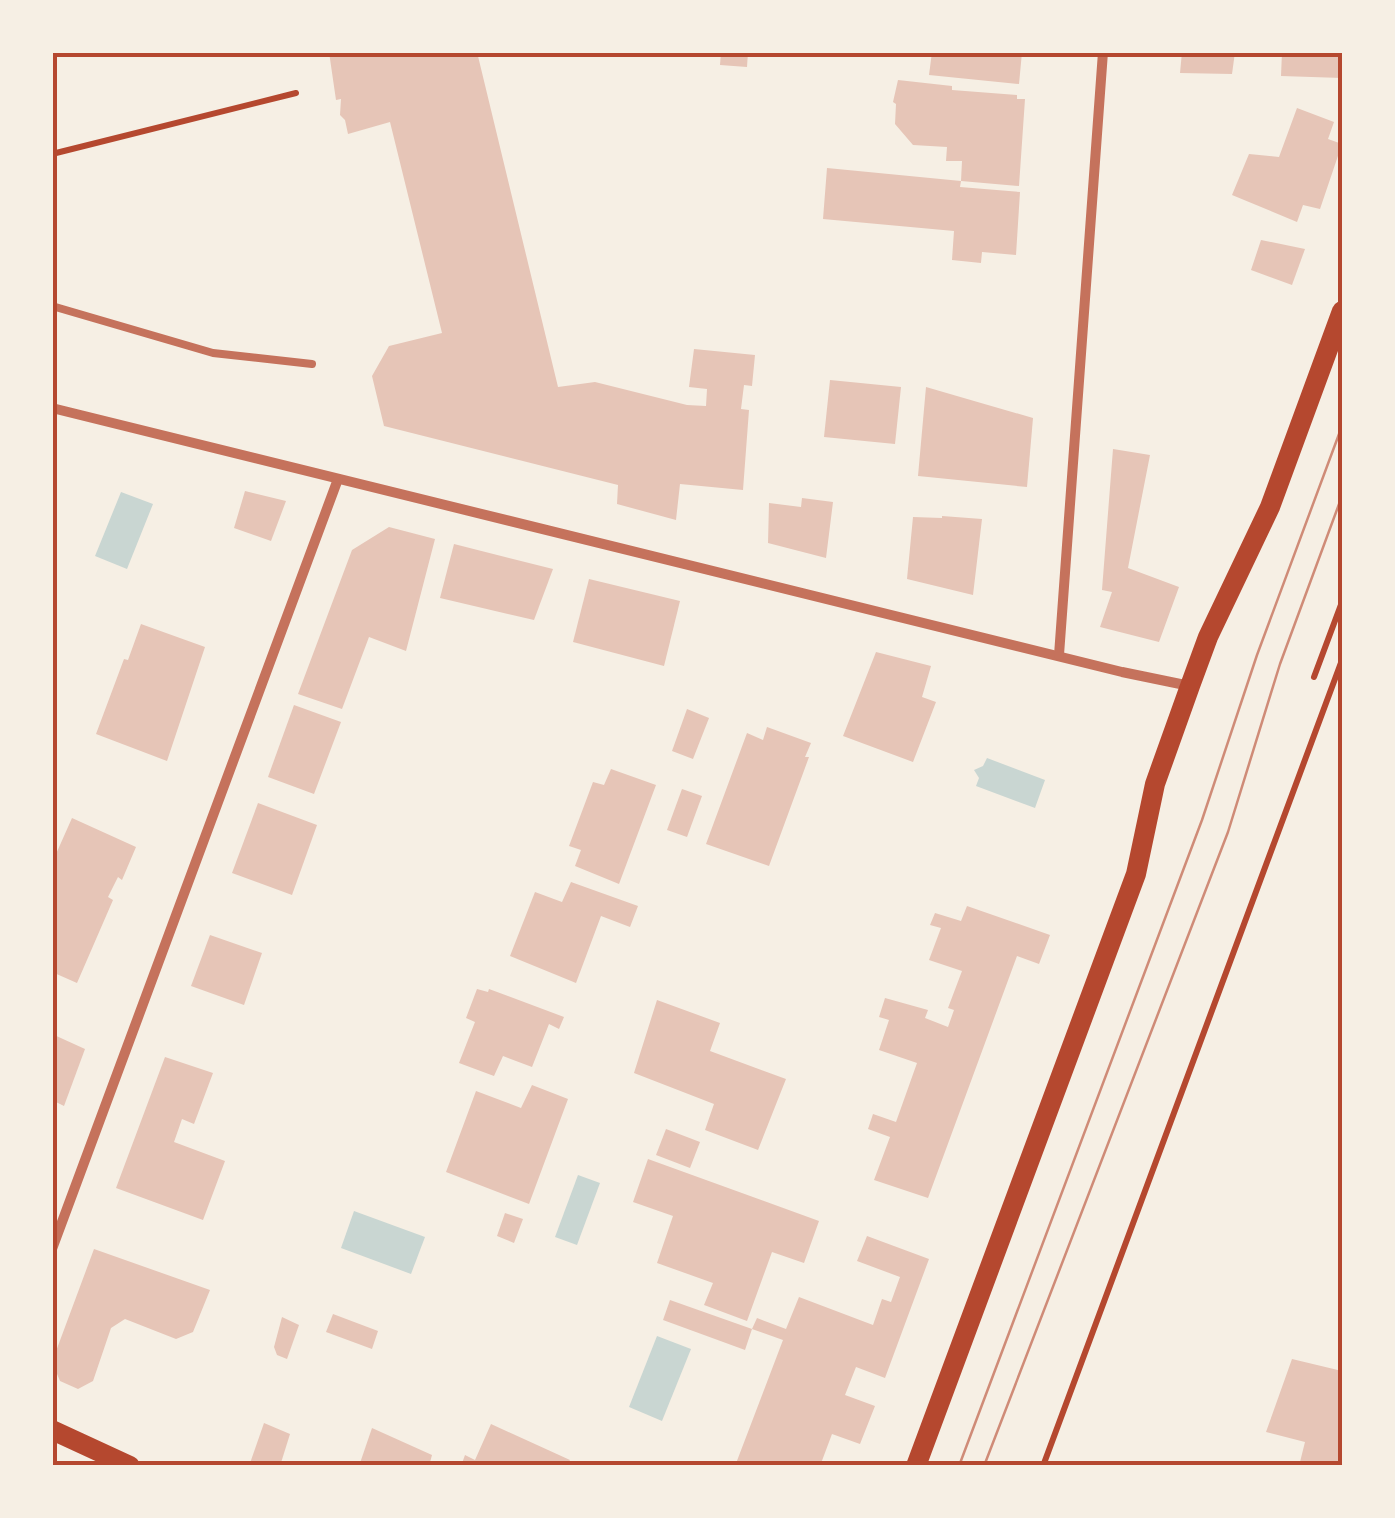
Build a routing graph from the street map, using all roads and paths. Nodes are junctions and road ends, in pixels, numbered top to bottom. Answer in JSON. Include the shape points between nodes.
{"nodes":[{"id":1,"x":1103,"y":52,"type":"edge"},
{"id":2,"x":296,"y":94,"type":"dead end"},
{"id":3,"x":52,"y":154,"type":"edge"},
{"id":4,"x":52,"y":306,"type":"edge"},
{"id":5,"x":1342,"y":311,"type":"edge"},
{"id":6,"x":312,"y":364,"type":"dead end"},
{"id":7,"x":52,"y":408,"type":"edge"},
{"id":8,"x":338,"y":479,"type":"junction"},
{"id":9,"x":1342,"y":602,"type":"edge"},
{"id":10,"x":1059,"y":655,"type":"junction"},
{"id":11,"x":1342,"y":660,"type":"edge"},
{"id":12,"x":1314,"y":677,"type":"dead end"},
{"id":13,"x":1190,"y":686,"type":"junction"},
{"id":14,"x":52,"y":1249,"type":"edge"},
{"id":15,"x":52,"y":1430,"type":"edge"},
{"id":16,"x":130,"y":1466,"type":"edge"},
{"id":17,"x":916,"y":1466,"type":"edge"},
{"id":18,"x":1043,"y":1466,"type":"edge"}],
"edges":[{"from":1,"to":10,"type":"street"},
{"from":2,"to":3,"type":"path"},
{"from":4,"to":6,"type":"lane","via":[[214,354]]},
{"from":5,"to":13,"type":"main road","via":[[1270,507]]},
{"from":7,"to":8,"type":"street"},
{"from":8,"to":10,"type":"street"},
{"from":8,"to":14,"type":"street"},
{"from":9,"to":12,"type":"path"},
{"from":10,"to":13,"type":"street"},
{"from":11,"to":18,"type":"path"},
{"from":13,"to":17,"type":"main road","via":[[1156,784],[1136,874]]},
{"from":15,"to":16,"type":"main road"}]}
